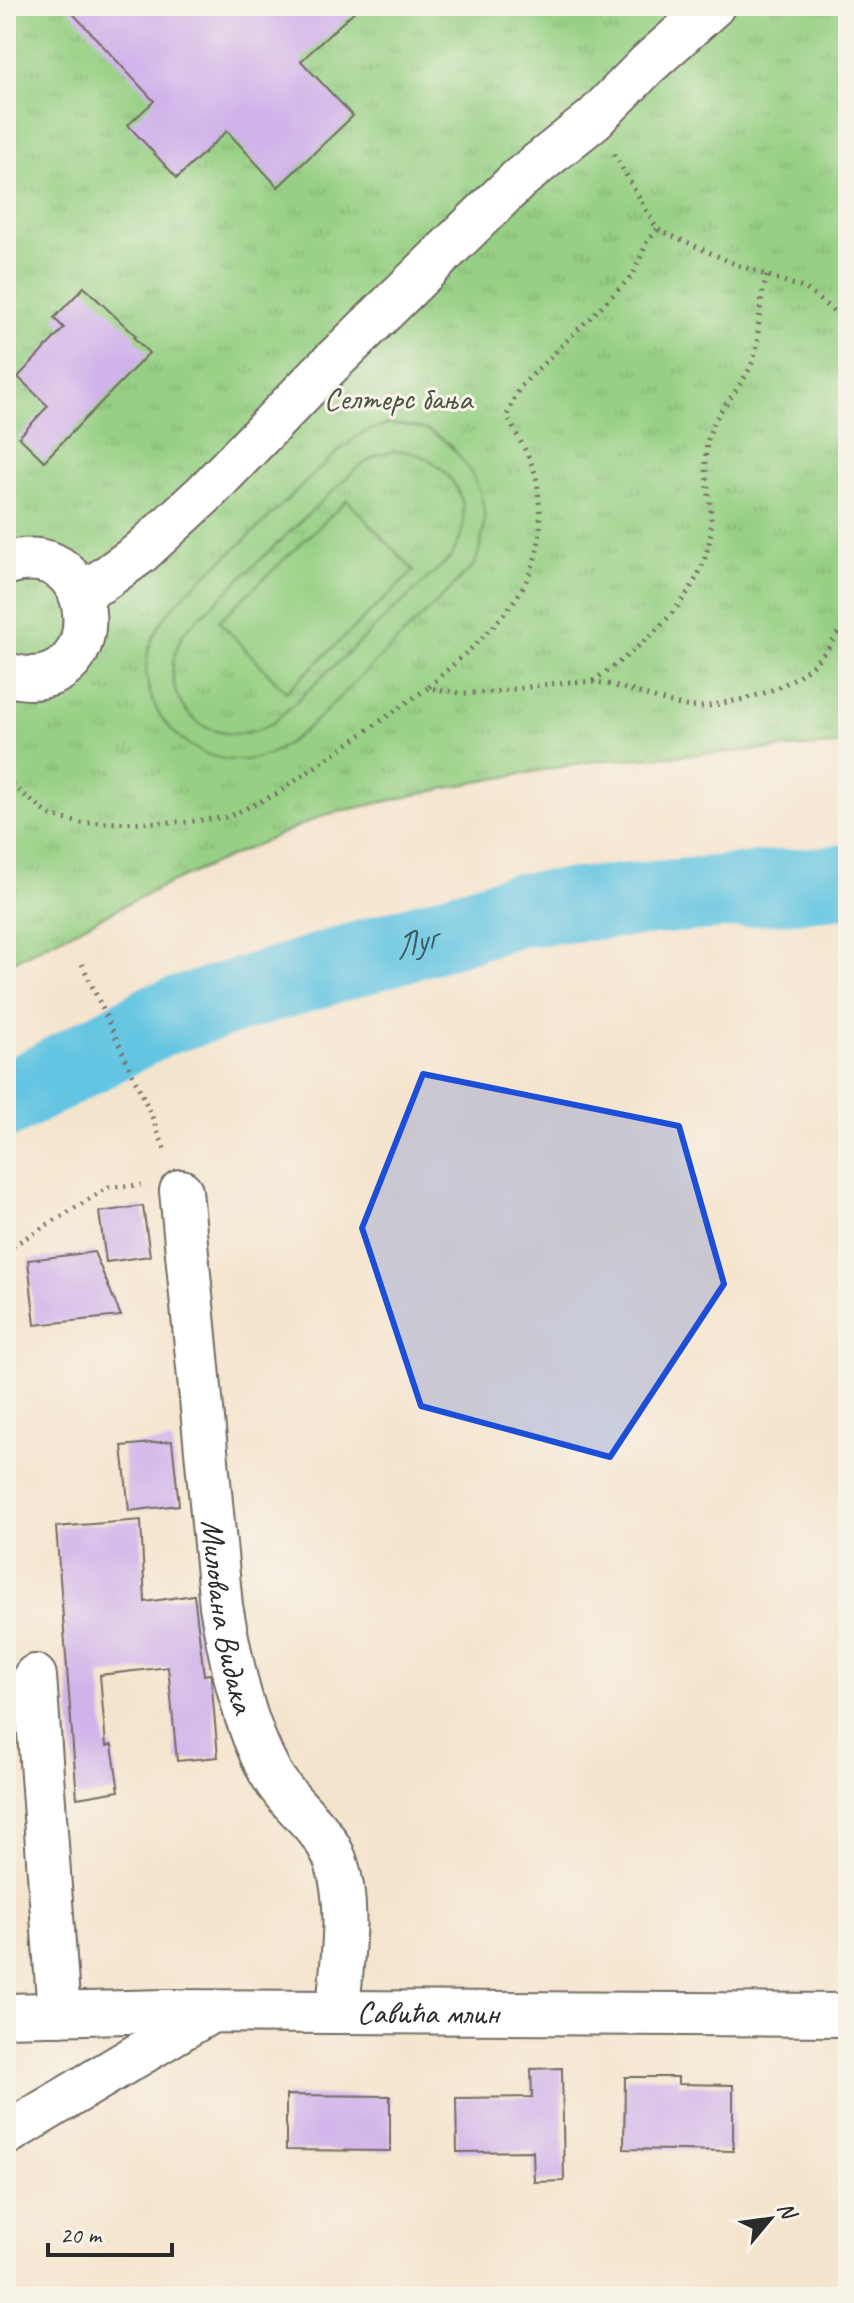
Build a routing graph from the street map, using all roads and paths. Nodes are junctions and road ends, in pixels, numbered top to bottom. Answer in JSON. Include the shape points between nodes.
{"nodes":[{"id":1,"x":713,"y":6,"type":"edge"},
{"id":2,"x":594,"y":119,"type":"junction"},
{"id":3,"x":657,"y":229,"type":"junction"},
{"id":4,"x":767,"y":275,"type":"junction"},
{"id":5,"x":848,"y":331,"type":"edge"},
{"id":6,"x":6,"y":564,"type":"edge"},
{"id":7,"x":80,"y":592,"type":"junction"},
{"id":8,"x":848,"y":613,"type":"edge"},
{"id":9,"x":6,"y":674,"type":"edge"},
{"id":10,"x":593,"y":682,"type":"junction"},
{"id":11,"x":429,"y":687,"type":"junction"},
{"id":12,"x":6,"y":780,"type":"edge"},
{"id":13,"x":82,"y":964,"type":"dead end"},
{"id":14,"x":150,"y":1112,"type":"dead end"},
{"id":15,"x":181,"y":1191,"type":"joint"},
{"id":16,"x":6,"y":1250,"type":"edge"},
{"id":17,"x":35,"y":1676,"type":"dead end"},
{"id":18,"x":10,"y":2005,"type":"edge"},
{"id":19,"x":210,"y":2012,"type":"junction"},
{"id":20,"x":338,"y":2012,"type":"junction"},
{"id":21,"x":59,"y":2014,"type":"junction"},
{"id":22,"x":848,"y":2015,"type":"edge"},
{"id":23,"x":6,"y":2134,"type":"edge"}],
"edges":[{"from":1,"to":2,"type":"street"},
{"from":2,"to":3,"type":"path"},
{"from":2,"to":7,"type":"street","via":[[519,179],[139,554]]},
{"from":3,"to":4,"type":"path"},
{"from":3,"to":11,"type":"path","via":[[633,275],[519,388],[507,415],[536,476],[540,545],[528,582],[508,612]]},
{"from":4,"to":5,"type":"path","via":[[806,289],[837,314]]},
{"from":4,"to":10,"type":"path","via":[[755,355],[717,413],[707,440],[711,529],[702,565],[659,630]]},
{"from":6,"to":7,"type":"street","via":[[27,560],[54,566]]},
{"from":7,"to":9,"type":"street","via":[[86,628],[69,661],[36,677]]},
{"from":8,"to":10,"type":"path","via":[[840,632],[812,666],[777,690],[744,700],[697,707]]},
{"from":10,"to":11,"type":"path","via":[[470,694]]},
{"from":11,"to":12,"type":"path","via":[[278,793],[228,817],[81,823],[51,816]]},
{"from":13,"to":14,"type":"path"},
{"from":15,"to":16,"type":"path","via":[[155,1184],[109,1187]]},
{"from":15,"to":20,"type":"street","name":"Милована Видака","via":[[221,1606],[233,1669],[245,1718],[273,1777],[323,1835],[336,1861],[345,1898]]},
{"from":17,"to":21,"type":"street"},
{"from":18,"to":21,"type":"street","name":"Савића млин"},
{"from":19,"to":20,"type":"street","name":"Савића млин"},
{"from":19,"to":21,"type":"street","name":"Савића млин"},
{"from":19,"to":23,"type":"street"},
{"from":20,"to":22,"type":"street","name":"Савића млин"}]}
